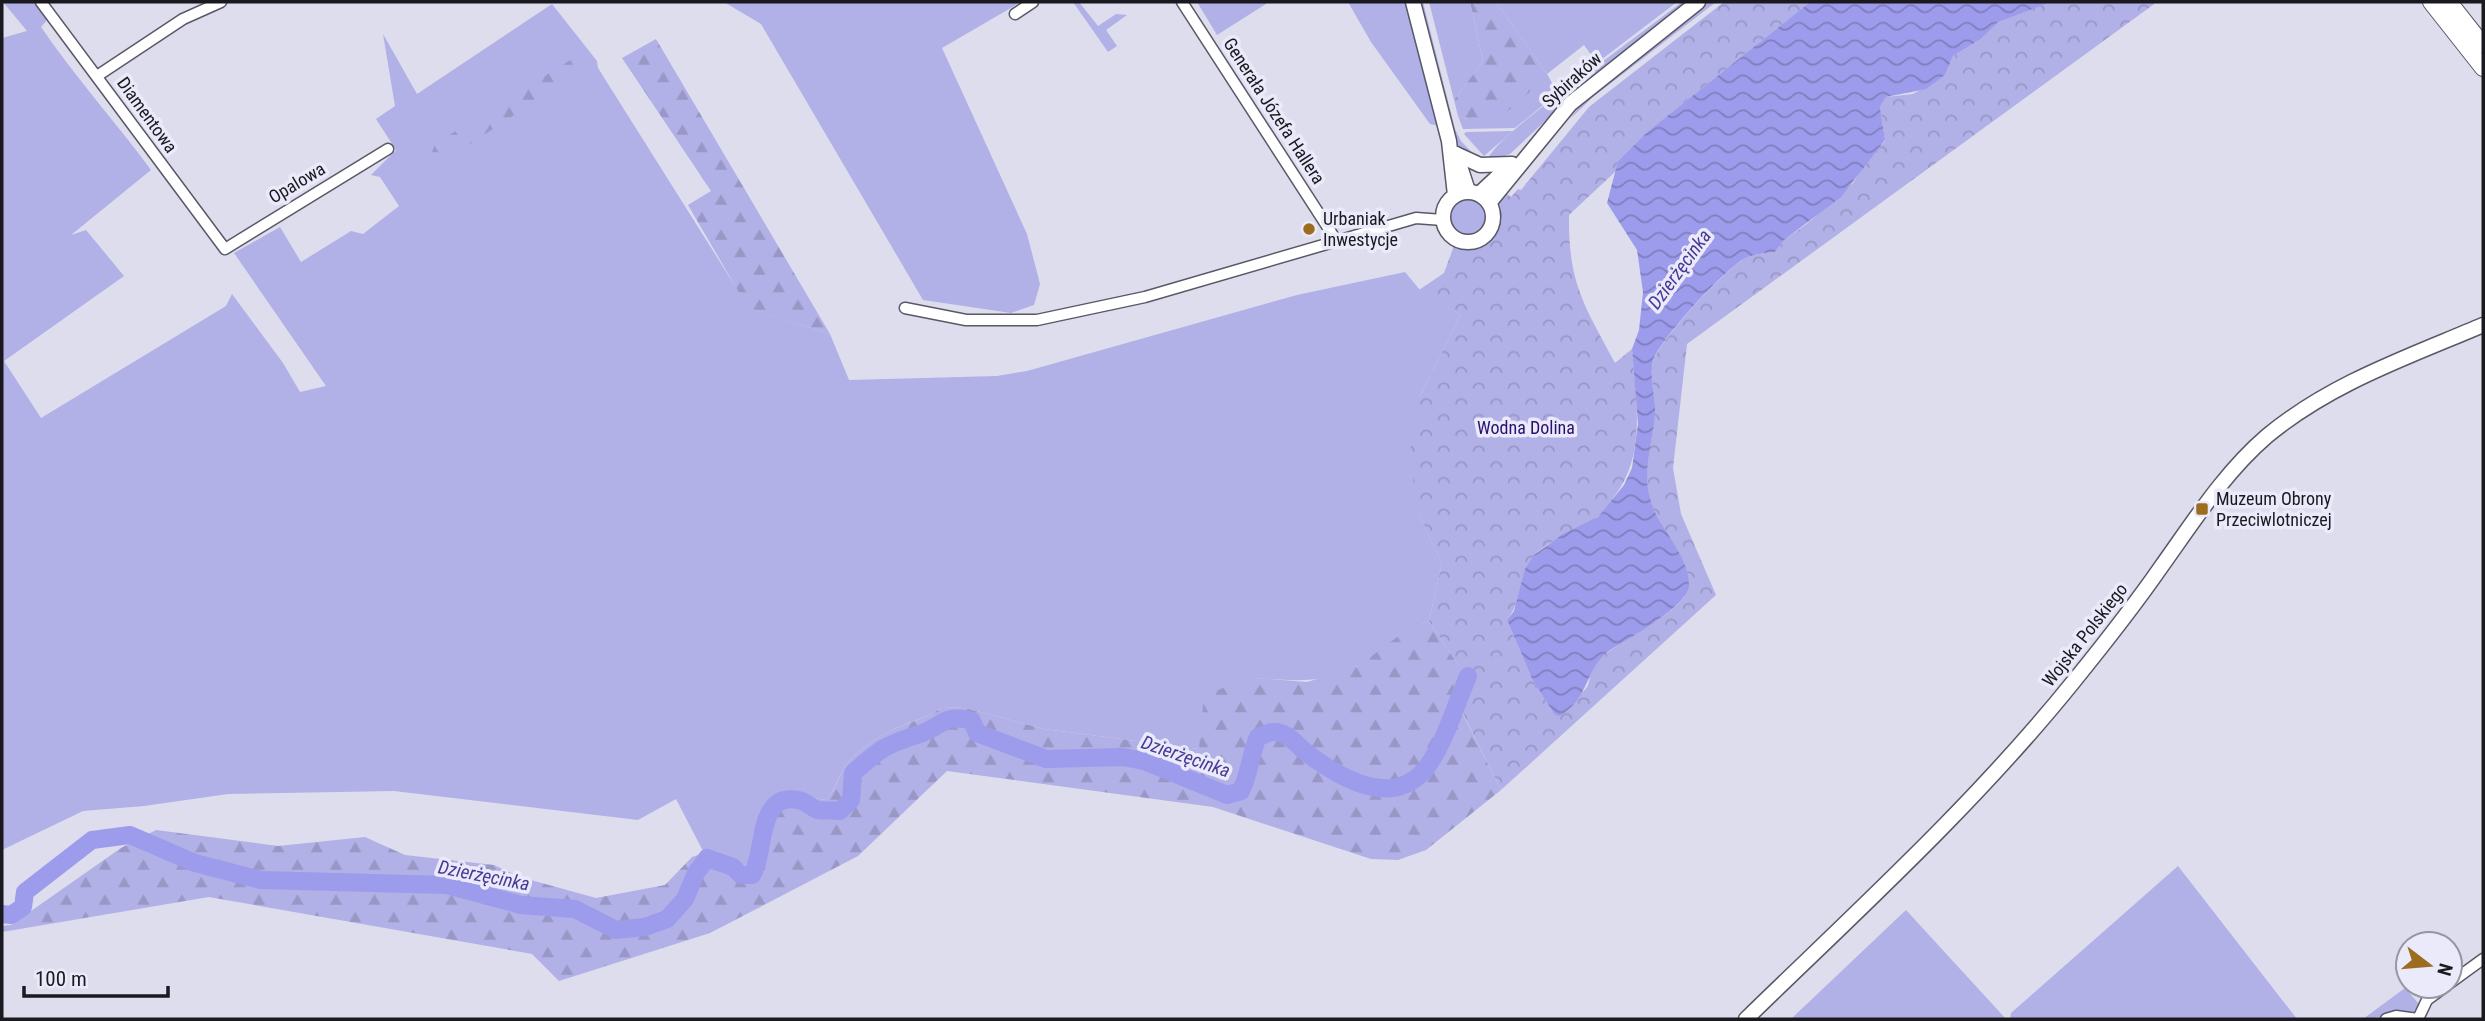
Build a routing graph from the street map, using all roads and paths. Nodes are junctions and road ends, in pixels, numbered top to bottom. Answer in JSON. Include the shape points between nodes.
{"nodes":[{"id":1,"x":41,"y":2,"type":"edge"},
{"id":2,"x":221,"y":2,"type":"edge"},
{"id":3,"x":1033,"y":2,"type":"edge"},
{"id":4,"x":1182,"y":2,"type":"edge"},
{"id":5,"x":1413,"y":2,"type":"edge"},
{"id":6,"x":1699,"y":2,"type":"edge"},
{"id":7,"x":2431,"y":2,"type":"edge"},
{"id":8,"x":2449,"y":2,"type":"edge"},
{"id":9,"x":1015,"y":14,"type":"dead end"},
{"id":10,"x":2483,"y":45,"type":"edge"},
{"id":11,"x":2483,"y":68,"type":"edge"},
{"id":12,"x":97,"y":76,"type":"junction"},
{"id":13,"x":1550,"y":126,"type":"junction"},
{"id":14,"x":1452,"y":147,"type":"junction"},
{"id":15,"x":388,"y":149,"type":"dead end"},
{"id":16,"x":1512,"y":164,"type":"junction"},
{"id":17,"x":1473,"y":196,"type":"junction"},
{"id":18,"x":1443,"y":220,"type":"junction"},
{"id":19,"x":1336,"y":240,"type":"junction"},
{"id":20,"x":225,"y":249,"type":"joint"},
{"id":21,"x":905,"y":308,"type":"dead end"},
{"id":22,"x":2483,"y":325,"type":"edge"},
{"id":23,"x":2483,"y":959,"type":"edge"},
{"id":24,"x":2464,"y":973,"type":"edge"},
{"id":25,"x":2427,"y":1000,"type":"edge"},
{"id":26,"x":1746,"y":1019,"type":"edge"},
{"id":27,"x":2386,"y":1019,"type":"edge"},
{"id":28,"x":2418,"y":1019,"type":"edge"}],
"edges":[{"from":1,"to":12,"type":"street","name":"Diamentowa"},
{"from":2,"to":12,"type":"street","via":[[183,19]]},
{"from":3,"to":9,"type":"street"},
{"from":4,"to":19,"type":"street","name":"Generała Józefa Hallera"},
{"from":5,"to":14,"type":"street"},
{"from":6,"to":13,"type":"street","name":"Sybiraków","via":[[1587,89]]},
{"from":7,"to":11,"type":"main road"},
{"from":8,"to":10,"type":"main road"},
{"from":12,"to":20,"type":"street","name":"Diamentowa"},
{"from":13,"to":16,"type":"street"},
{"from":13,"to":17,"type":"street","name":"Sybiraków"},
{"from":14,"to":16,"type":"street","via":[[1480,165]]},
{"from":14,"to":17,"type":"street"},
{"from":15,"to":20,"type":"street","name":"Opalowa"},
{"from":16,"to":17,"type":"street"},
{"from":17,"to":18,"type":"street","via":[[1447,203]]},
{"from":17,"to":18,"type":"street","via":[[1493,214],[1485,236],[1462,242],[1451,236]]},
{"from":18,"to":19,"type":"street","via":[[1416,218]]},
{"from":19,"to":21,"type":"street","via":[[1145,297],[1037,320],[966,320]]},
{"from":22,"to":26,"type":"street","name":"Wojska Polskiego","via":[[2316,400],[2252,450],[2217,487],[2134,606],[2013,753],[1940,832]]},
{"from":23,"to":24,"type":"street"},
{"from":25,"to":28,"type":"street"},
{"from":27,"to":28,"type":"street"}]}
